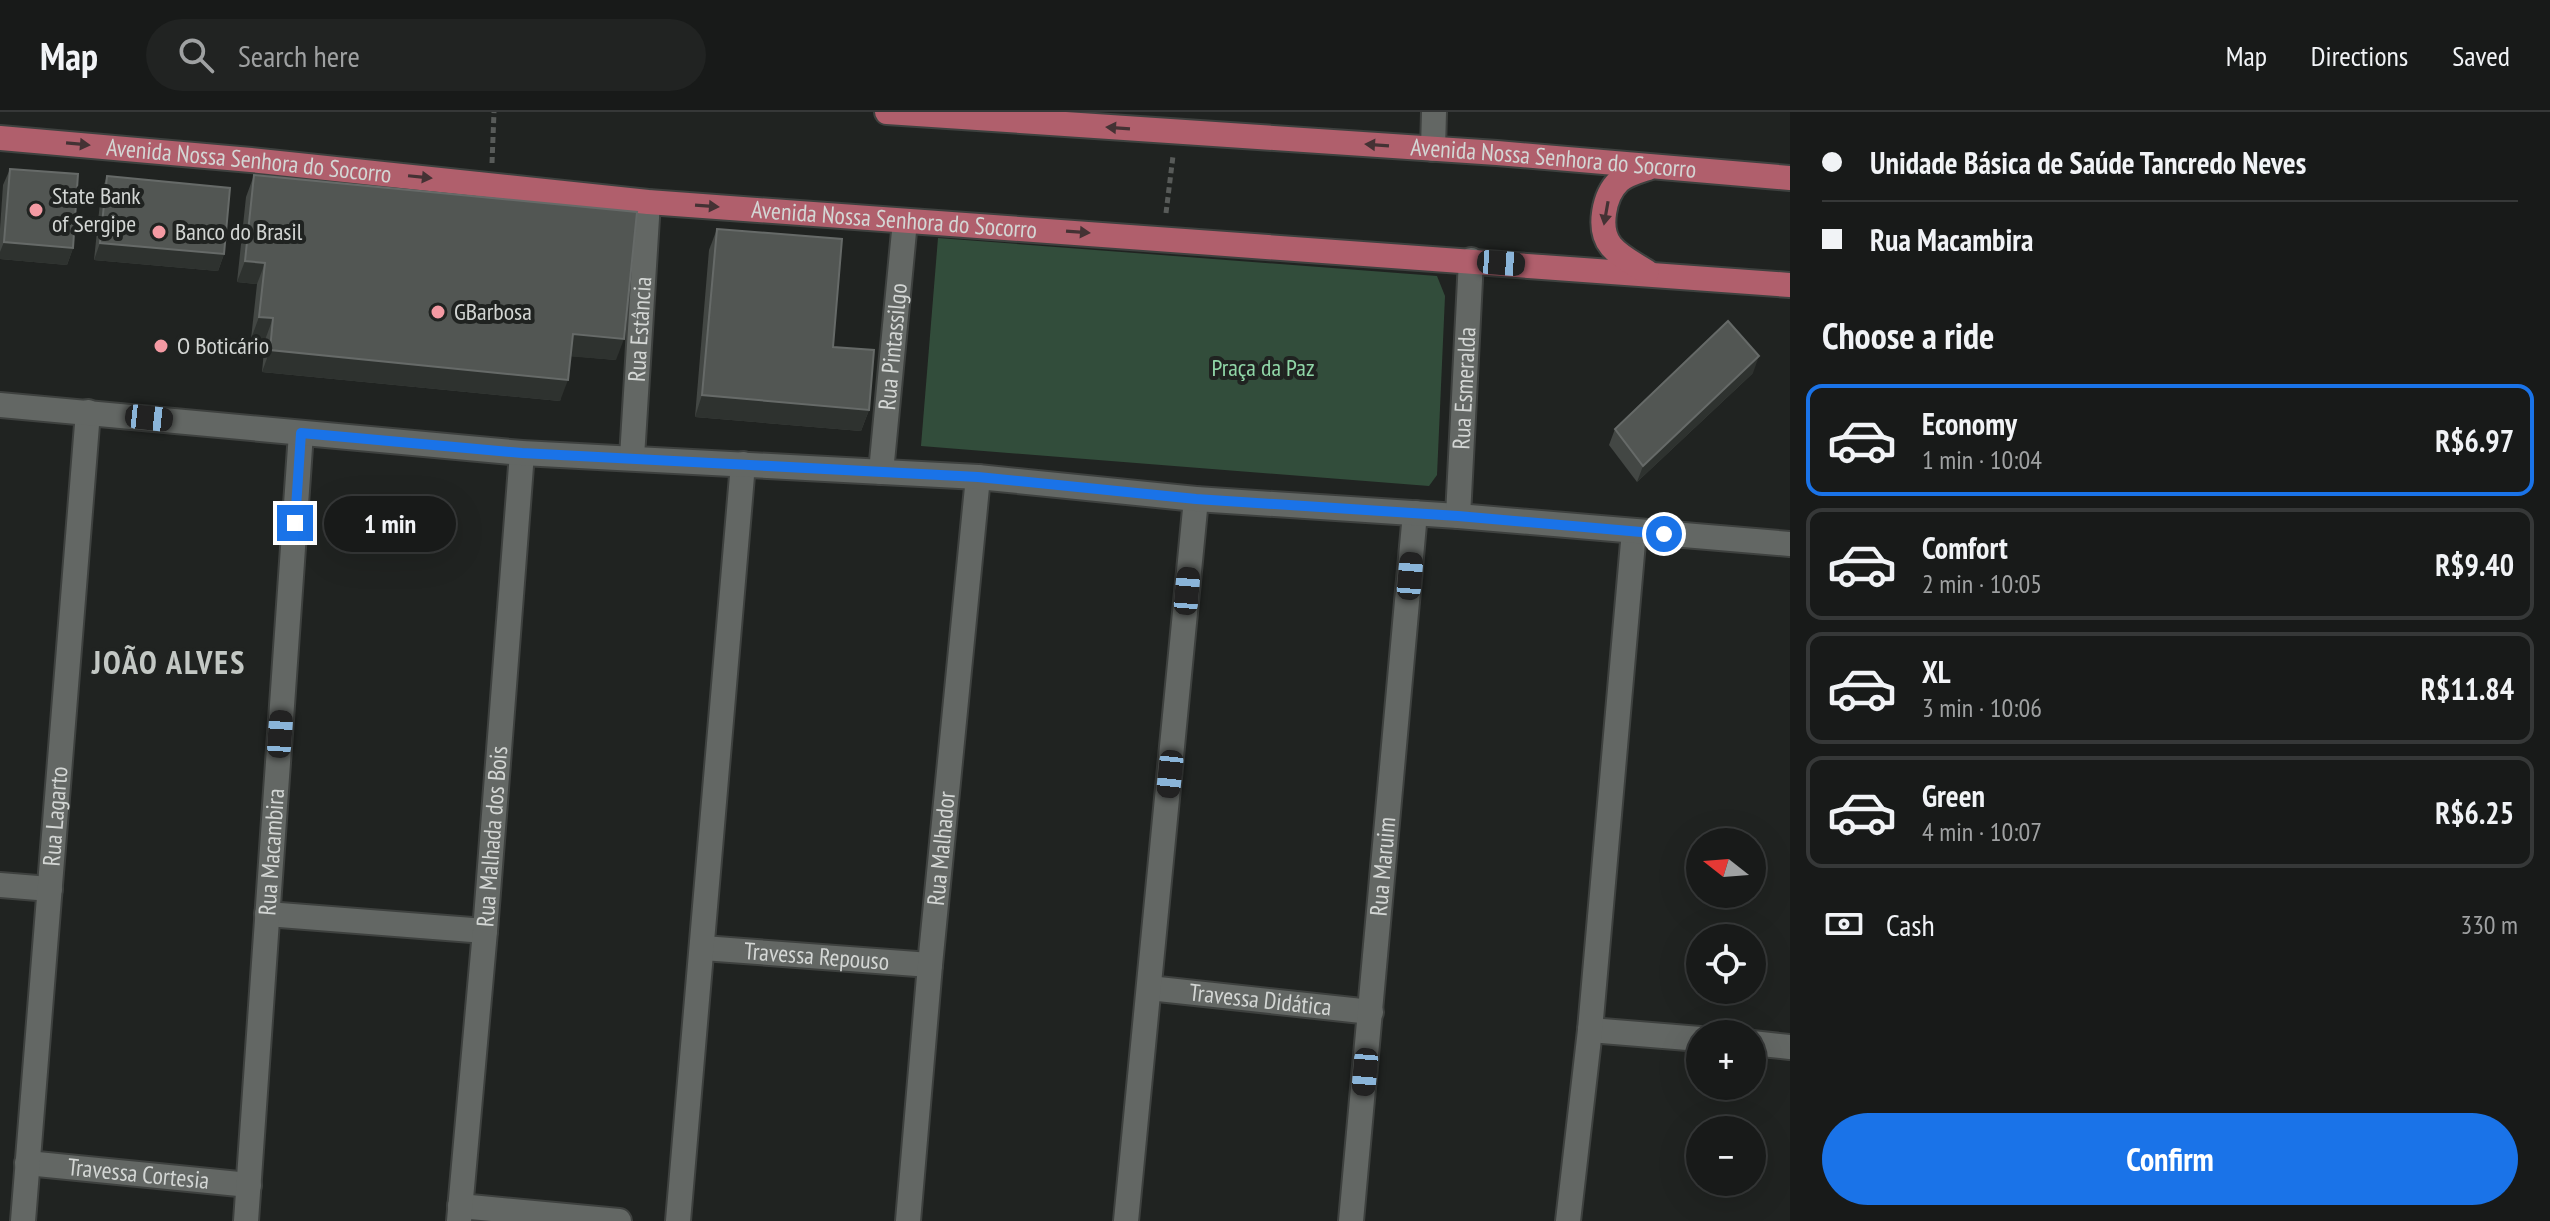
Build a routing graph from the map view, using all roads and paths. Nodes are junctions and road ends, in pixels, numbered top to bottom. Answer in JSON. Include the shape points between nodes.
{"nodes":[{"id":1,"x":494,"y":112,"type":"edge"},
{"id":2,"x":887,"y":112,"type":"edge"},
{"id":3,"x":1434,"y":112,"type":"edge"},
{"id":4,"x":1176,"y":132,"type":"junction"},
{"id":5,"x":0,"y":138,"type":"edge"},
{"id":6,"x":1433,"y":149,"type":"junction"},
{"id":7,"x":1658,"y":165,"type":"junction"},
{"id":8,"x":1790,"y":178,"type":"edge"},
{"id":9,"x":491,"y":184,"type":"junction"},
{"id":10,"x":648,"y":202,"type":"junction"},
{"id":11,"x":905,"y":221,"type":"junction"},
{"id":12,"x":1163,"y":238,"type":"junction"},
{"id":13,"x":1471,"y":260,"type":"junction"},
{"id":14,"x":1651,"y":274,"type":"junction"},
{"id":15,"x":1790,"y":285,"type":"edge"},
{"id":16,"x":0,"y":405,"type":"edge"},
{"id":17,"x":88,"y":412,"type":"junction"},
{"id":18,"x":301,"y":433,"type":"junction"},
{"id":19,"x":522,"y":453,"type":"junction"},
{"id":20,"x":632,"y":457,"type":"junction"},
{"id":21,"x":743,"y":464,"type":"junction"},
{"id":22,"x":881,"y":472,"type":"junction"},
{"id":23,"x":978,"y":477,"type":"junction"},
{"id":24,"x":1196,"y":499,"type":"junction"},
{"id":25,"x":1415,"y":513,"type":"junction"},
{"id":26,"x":1458,"y":516,"type":"junction"},
{"id":27,"x":1634,"y":531,"type":"junction"},
{"id":28,"x":1790,"y":544,"type":"edge"},
{"id":29,"x":0,"y":885,"type":"edge"},
{"id":30,"x":50,"y":889,"type":"junction"},
{"id":31,"x":267,"y":914,"type":"junction"},
{"id":32,"x":485,"y":931,"type":"junction"},
{"id":33,"x":703,"y":948,"type":"junction"},
{"id":34,"x":930,"y":965,"type":"junction"},
{"id":35,"x":1149,"y":988,"type":"junction"},
{"id":36,"x":1371,"y":1012,"type":"junction"},
{"id":37,"x":1590,"y":1030,"type":"junction"},
{"id":38,"x":1686,"y":1038,"type":"edge"},
{"id":39,"x":1766,"y":1044,"type":"edge"},
{"id":40,"x":1790,"y":1047,"type":"edge"},
{"id":41,"x":27,"y":1163,"type":"junction"},
{"id":42,"x":249,"y":1185,"type":"junction"},
{"id":43,"x":459,"y":1214,"type":"edge"},
{"id":44,"x":23,"y":1221,"type":"edge"},
{"id":45,"x":246,"y":1221,"type":"edge"},
{"id":46,"x":619,"y":1221,"type":"edge"},
{"id":47,"x":678,"y":1221,"type":"edge"},
{"id":48,"x":908,"y":1221,"type":"edge"},
{"id":49,"x":1126,"y":1221,"type":"edge"},
{"id":50,"x":1351,"y":1221,"type":"edge"},
{"id":51,"x":1568,"y":1221,"type":"edge"}],
"edges":[{"from":1,"to":9,"type":"path"},
{"from":4,"to":2,"type":"main road","name":"Avenida Nossa Senhora do Socorro","one_way":true},
{"from":3,"to":6,"type":"street"},
{"from":6,"to":4,"type":"main road","name":"Avenida Nossa Senhora do Socorro","one_way":true},
{"from":4,"to":12,"type":"path"},
{"from":5,"to":9,"type":"main road","name":"Avenida Nossa Senhora do Socorro","one_way":true},
{"from":6,"to":7,"type":"main road","name":"Avenida Nossa Senhora do Socorro"},
{"from":7,"to":8,"type":"main road","name":"Avenida Nossa Senhora do Socorro"},
{"from":7,"to":14,"type":"main road","one_way":true,"via":[[1620,180],[1610,194],[1603,222],[1611,246]]},
{"from":9,"to":10,"type":"main road","name":"Avenida Nossa Senhora do Socorro"},
{"from":10,"to":11,"type":"main road","name":"Avenida Nossa Senhora do Socorro","one_way":true},
{"from":10,"to":20,"type":"street","name":"Rua Estância"},
{"from":11,"to":12,"type":"main road","name":"Avenida Nossa Senhora do Socorro","one_way":true},
{"from":11,"to":22,"type":"street","name":"Rua Pintassilgo"},
{"from":12,"to":13,"type":"main road","name":"Avenida Nossa Senhora do Socorro"},
{"from":13,"to":14,"type":"main road","name":"Avenida Nossa Senhora do Socorro"},
{"from":13,"to":26,"type":"street","name":"Rua Esmeralda"},
{"from":14,"to":15,"type":"main road","name":"Avenida Nossa Senhora do Socorro"},
{"from":16,"to":17,"type":"street"},
{"from":17,"to":18,"type":"street"},
{"from":17,"to":30,"type":"street","name":"Rua Lagarto"},
{"from":18,"to":19,"type":"street"},
{"from":18,"to":31,"type":"street","name":"Rua Macambira"},
{"from":19,"to":20,"type":"street"},
{"from":19,"to":32,"type":"street","name":"Rua Malhada dos Bois"},
{"from":20,"to":21,"type":"street"},
{"from":21,"to":22,"type":"street"},
{"from":21,"to":33,"type":"street"},
{"from":22,"to":23,"type":"street"},
{"from":23,"to":24,"type":"street"},
{"from":23,"to":34,"type":"street","name":"Rua Malhador"},
{"from":24,"to":25,"type":"street"},
{"from":24,"to":35,"type":"street"},
{"from":25,"to":26,"type":"street"},
{"from":25,"to":36,"type":"street","name":"Rua Maruim"},
{"from":26,"to":27,"type":"street"},
{"from":27,"to":28,"type":"street"},
{"from":27,"to":37,"type":"street"},
{"from":29,"to":30,"type":"street"},
{"from":30,"to":41,"type":"street","name":"Rua Lagarto"},
{"from":31,"to":32,"type":"street"},
{"from":31,"to":42,"type":"street","name":"Rua Macambira"},
{"from":32,"to":43,"type":"street","name":"Rua Malhada dos Bois"},
{"from":33,"to":34,"type":"street","name":"Travessa Repouso"},
{"from":33,"to":47,"type":"street"},
{"from":34,"to":48,"type":"street","name":"Rua Malhador"},
{"from":35,"to":36,"type":"street","name":"Travessa Didática"},
{"from":35,"to":49,"type":"street"},
{"from":36,"to":50,"type":"street","name":"Rua Maruim"},
{"from":37,"to":38,"type":"street"},
{"from":37,"to":51,"type":"street"},
{"from":39,"to":40,"type":"street"},
{"from":41,"to":42,"type":"street","name":"Travessa Cortesia"},
{"from":41,"to":44,"type":"street","name":"Rua Lagarto"},
{"from":42,"to":45,"type":"street","name":"Rua Macambira"},
{"from":43,"to":46,"type":"street"}]}
